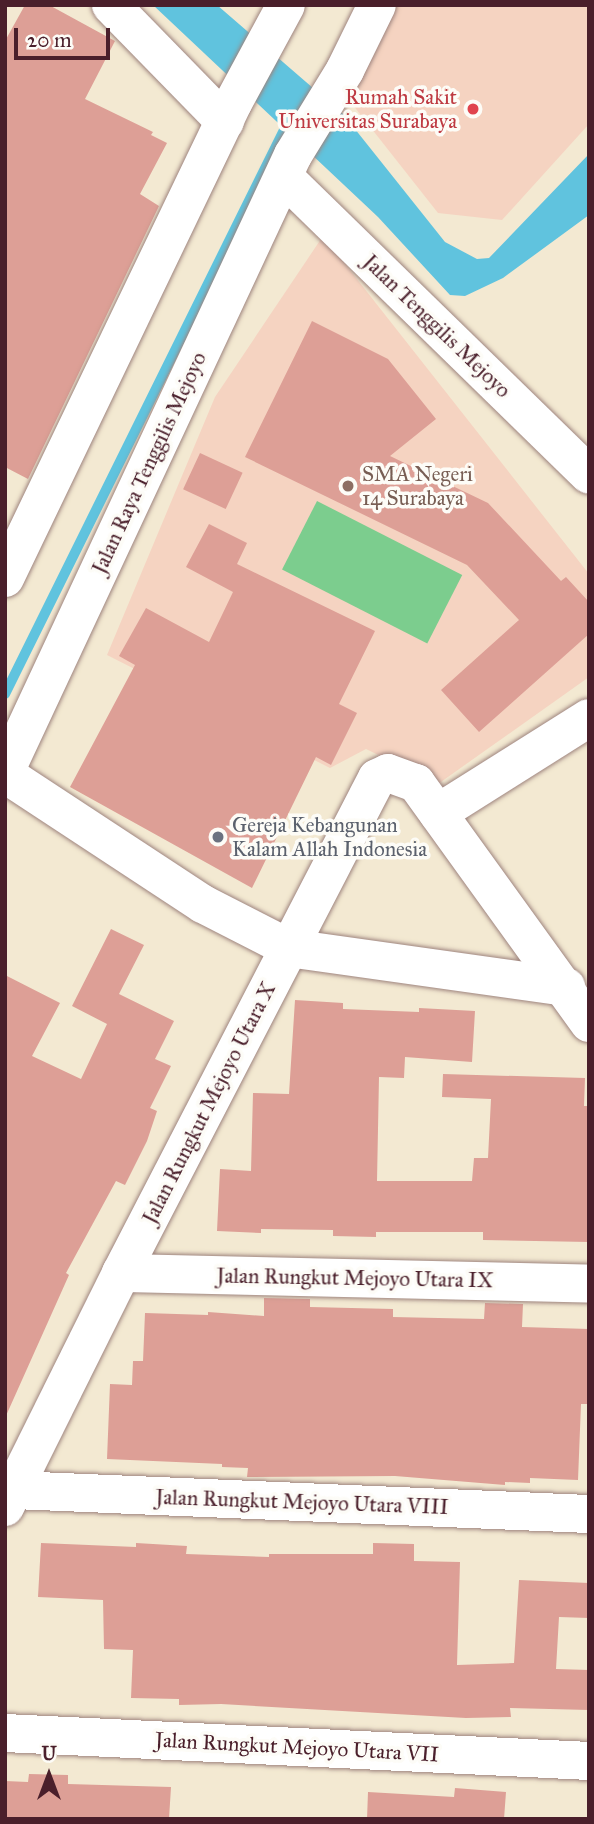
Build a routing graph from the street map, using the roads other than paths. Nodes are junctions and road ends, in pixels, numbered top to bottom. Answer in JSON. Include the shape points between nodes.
{"nodes":[{"id":1,"x":111,"y":5,"type":"edge"},
{"id":2,"x":377,"y":5,"type":"edge"},
{"id":3,"x":283,"y":13,"type":"edge"},
{"id":4,"x":229,"y":113,"type":"junction"},
{"id":5,"x":289,"y":166,"type":"junction"},
{"id":6,"x":589,"y":475,"type":"edge"},
{"id":7,"x":5,"y":579,"type":"edge"},
{"id":8,"x":589,"y":718,"type":"edge"},
{"id":9,"x":5,"y":773,"type":"edge"},
{"id":10,"x":438,"y":813,"type":"junction"},
{"id":11,"x":289,"y":948,"type":"junction"},
{"id":12,"x":566,"y":987,"type":"junction"},
{"id":13,"x":589,"y":1023,"type":"edge"},
{"id":14,"x":121,"y":1273,"type":"junction"},
{"id":15,"x":589,"y":1284,"type":"edge"},
{"id":16,"x":10,"y":1498,"type":"edge"},
{"id":17,"x":589,"y":1514,"type":"edge"},
{"id":18,"x":5,"y":1733,"type":"edge"},
{"id":19,"x":589,"y":1761,"type":"edge"}],
"edges":[{"from":1,"to":4,"type":"street"},
{"from":2,"to":5,"type":"street","name":"Jalan Raya Tenggilis Mejoyo"},
{"from":3,"to":4,"type":"street"},
{"from":4,"to":7,"type":"street"},
{"from":5,"to":6,"type":"street","name":"Jalan Tenggilis Mejoyo"},
{"from":5,"to":9,"type":"street","name":"Jalan Raya Tenggilis Mejoyo"},
{"from":8,"to":10,"type":"street"},
{"from":9,"to":11,"type":"street","via":[[203,904]]},
{"from":10,"to":11,"type":"street","name":"Jalan Rungkut Mejoyo Utara X","via":[[416,783],[388,773],[377,778]]},
{"from":10,"to":12,"type":"street"},
{"from":11,"to":12,"type":"street"},
{"from":11,"to":14,"type":"street","name":"Jalan Rungkut Mejoyo Utara X"},
{"from":12,"to":13,"type":"street"},
{"from":14,"to":15,"type":"street","name":"Jalan Rungkut Mejoyo Utara IX"},
{"from":14,"to":16,"type":"street","name":"Jalan Rungkut Mejoyo Utara X"},
{"from":16,"to":17,"type":"street","name":"Jalan Rungkut Mejoyo Utara VIII"},
{"from":18,"to":19,"type":"street","name":"Jalan Rungkut Mejoyo Utara VII"}]}
